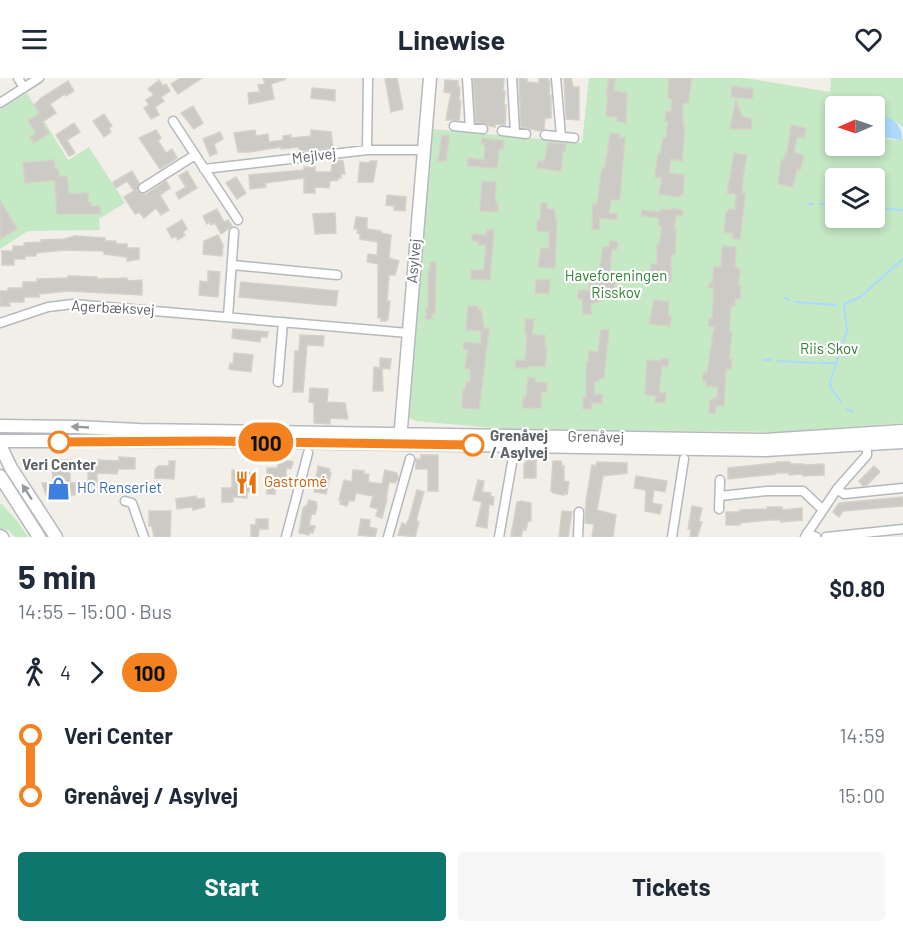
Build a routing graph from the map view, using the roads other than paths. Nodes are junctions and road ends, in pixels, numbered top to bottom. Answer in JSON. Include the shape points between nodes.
{"nodes":[{"id":1,"x":18,"y":78,"type":"edge"},
{"id":2,"x":39,"y":78,"type":"edge"},
{"id":3,"x":368,"y":78,"type":"edge"},
{"id":4,"x":430,"y":78,"type":"edge"},
{"id":5,"x":467,"y":78,"type":"edge"},
{"id":6,"x":512,"y":78,"type":"edge"},
{"id":7,"x":556,"y":78,"type":"edge"},
{"id":8,"x":24,"y":88,"type":"junction"},
{"id":9,"x":0,"y":103,"type":"edge"},
{"id":10,"x":173,"y":121,"type":"dead end"},
{"id":11,"x":454,"y":126,"type":"dead end"},
{"id":12,"x":470,"y":128,"type":"junction"},
{"id":13,"x":483,"y":129,"type":"dead end"},
{"id":14,"x":502,"y":131,"type":"dead end"},
{"id":15,"x":515,"y":132,"type":"junction"},
{"id":16,"x":526,"y":134,"type":"dead end"},
{"id":17,"x":545,"y":135,"type":"dead end"},
{"id":18,"x":561,"y":136,"type":"junction"},
{"id":19,"x":574,"y":138,"type":"dead end"},
{"id":20,"x":367,"y":150,"type":"junction"},
{"id":21,"x":424,"y":150,"type":"junction"},
{"id":22,"x":195,"y":155,"type":"junction"},
{"id":23,"x":204,"y":169,"type":"junction"},
{"id":24,"x":143,"y":189,"type":"dead end"},
{"id":25,"x":238,"y":220,"type":"dead end"},
{"id":26,"x":234,"y":232,"type":"dead end"},
{"id":27,"x":232,"y":265,"type":"junction"},
{"id":28,"x":337,"y":275,"type":"dead end"},
{"id":29,"x":228,"y":317,"type":"junction"},
{"id":30,"x":283,"y":322,"type":"junction"},
{"id":31,"x":0,"y":323,"type":"edge"},
{"id":32,"x":408,"y":333,"type":"junction"},
{"id":33,"x":278,"y":382,"type":"dead end"},
{"id":34,"x":0,"y":426,"type":"edge"},
{"id":35,"x":903,"y":431,"type":"edge"},
{"id":36,"x":400,"y":439,"type":"junction"},
{"id":37,"x":867,"y":439,"type":"junction"},
{"id":38,"x":903,"y":441,"type":"edge"},
{"id":39,"x":0,"y":443,"type":"edge"},
{"id":40,"x":308,"y":453,"type":"dead end"},
{"id":41,"x":513,"y":457,"type":"dead end"},
{"id":42,"x":410,"y":459,"type":"dead end"},
{"id":43,"x":684,"y":459,"type":"dead end"},
{"id":44,"x":0,"y":476,"type":"edge"},
{"id":45,"x":720,"y":480,"type":"dead end"},
{"id":46,"x":837,"y":489,"type":"junction"},
{"id":47,"x":903,"y":489,"type":"edge"},
{"id":48,"x":720,"y":496,"type":"junction"},
{"id":49,"x":125,"y":501,"type":"dead end"},
{"id":50,"x":822,"y":509,"type":"junction"},
{"id":51,"x":719,"y":510,"type":"dead end"},
{"id":52,"x":579,"y":512,"type":"dead end"},
{"id":53,"x":903,"y":529,"type":"edge"},
{"id":54,"x":806,"y":535,"type":"edge"},
{"id":55,"x":39,"y":537,"type":"edge"},
{"id":56,"x":56,"y":537,"type":"edge"},
{"id":57,"x":144,"y":537,"type":"edge"},
{"id":58,"x":286,"y":537,"type":"edge"},
{"id":59,"x":388,"y":537,"type":"edge"},
{"id":60,"x":499,"y":537,"type":"edge"},
{"id":61,"x":578,"y":537,"type":"edge"},
{"id":62,"x":672,"y":537,"type":"edge"},
{"id":63,"x":816,"y":537,"type":"edge"},
{"id":64,"x":826,"y":537,"type":"edge"}],
"edges":[{"from":1,"to":8,"type":"street"},
{"from":2,"to":8,"type":"street"},
{"from":3,"to":20,"type":"street"},
{"from":4,"to":21,"type":"street","name":"Asylvej"},
{"from":5,"to":12,"type":"street"},
{"from":6,"to":15,"type":"street"},
{"from":7,"to":18,"type":"street"},
{"from":8,"to":9,"type":"street"},
{"from":10,"to":22,"type":"street"},
{"from":11,"to":12,"type":"street"},
{"from":12,"to":13,"type":"street"},
{"from":14,"to":15,"type":"street"},
{"from":15,"to":16,"type":"street"},
{"from":17,"to":18,"type":"street"},
{"from":18,"to":19,"type":"street"},
{"from":20,"to":21,"type":"street","name":"Mejlvej"},
{"from":20,"to":23,"type":"street","name":"Mejlvej"},
{"from":21,"to":32,"type":"street","name":"Asylvej"},
{"from":22,"to":23,"type":"street"},
{"from":22,"to":24,"type":"street"},
{"from":23,"to":25,"type":"street"},
{"from":26,"to":27,"type":"street"},
{"from":27,"to":28,"type":"street"},
{"from":27,"to":29,"type":"street"},
{"from":29,"to":30,"type":"street","name":"Agerbæksvej"},
{"from":29,"to":31,"type":"street","name":"Agerbæksvej","via":[[73,304]]},
{"from":30,"to":32,"type":"street","name":"Agerbæksvej"},
{"from":30,"to":33,"type":"street"},
{"from":32,"to":36,"type":"street","name":"Asylvej"},
{"from":36,"to":34,"type":"street","name":"Grenåvej","one_way":true},
{"from":35,"to":37,"type":"street","name":"Grenåvej"},
{"from":36,"to":37,"type":"street","name":"Grenåvej","via":[[765,450]]},
{"from":36,"to":39,"type":"street","name":"Grenåvej"},
{"from":37,"to":38,"type":"street","name":"Grenåvej"},
{"from":37,"to":46,"type":"street","via":[[867,455]]},
{"from":56,"to":39,"type":"street","one_way":true,"via":[[11,468]]},
{"from":40,"to":58,"type":"street"},
{"from":41,"to":60,"type":"street"},
{"from":42,"to":59,"type":"street"},
{"from":43,"to":62,"type":"street"},
{"from":44,"to":55,"type":"street"},
{"from":45,"to":48,"type":"street"},
{"from":46,"to":47,"type":"street","via":[[844,494]]},
{"from":46,"to":50,"type":"street"},
{"from":48,"to":50,"type":"street","via":[[802,491]]},
{"from":48,"to":51,"type":"street"},
{"from":49,"to":57,"type":"street","via":[[132,503]]},
{"from":50,"to":54,"type":"street"},
{"from":52,"to":61,"type":"street"},
{"from":53,"to":64,"type":"street"},
{"from":54,"to":63,"type":"street"}]}
